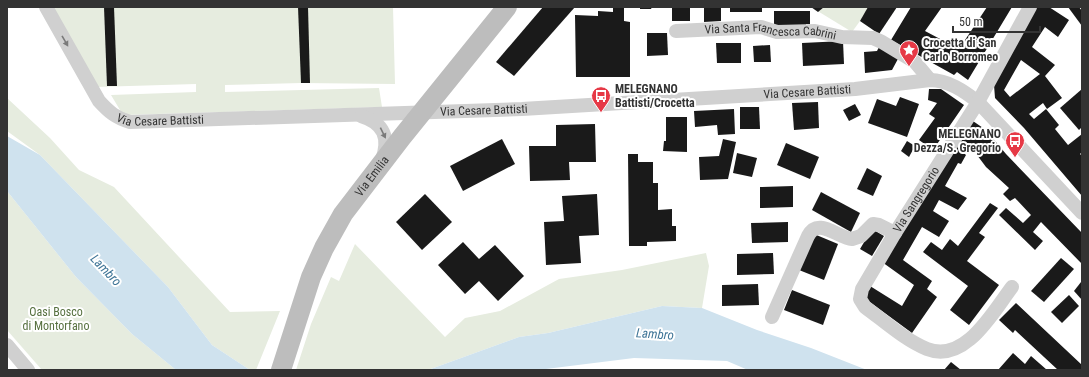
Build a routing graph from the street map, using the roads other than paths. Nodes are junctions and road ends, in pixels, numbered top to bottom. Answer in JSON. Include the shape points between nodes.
{"nodes":[{"id":1,"x":46,"y":7,"type":"edge"},
{"id":2,"x":507,"y":7,"type":"edge"},
{"id":3,"x":1030,"y":7,"type":"edge"},
{"id":4,"x":676,"y":32,"type":"dead end"},
{"id":5,"x":930,"y":80,"type":"junction"},
{"id":6,"x":978,"y":102,"type":"junction"},
{"id":7,"x":422,"y":113,"type":"junction"},
{"id":8,"x":357,"y":115,"type":"junction"},
{"id":9,"x":380,"y":165,"type":"junction"},
{"id":10,"x":1082,"y":213,"type":"edge"},
{"id":11,"x":895,"y":232,"type":"junction"},
{"id":12,"x":1012,"y":287,"type":"dead end"},
{"id":13,"x":772,"y":317,"type":"dead end"},
{"id":14,"x":7,"y":345,"type":"edge"},
{"id":15,"x":282,"y":365,"type":"edge"},
{"id":16,"x":28,"y":370,"type":"edge"}],
"edges":[{"from":1,"to":8,"type":"street","name":"Via Cesare Battisti","one_way":true,"via":[[99,101],[120,119],[130,122]]},
{"from":2,"to":7,"type":"street","name":"Via Emilia"},
{"from":3,"to":6,"type":"street","name":"Via Sangregorio"},
{"from":4,"to":5,"type":"street","name":"Via Santa Francesca Cabrini","via":[[760,27],[776,32],[815,31],[842,37],[864,37],[878,40],[906,56],[919,66]]},
{"from":5,"to":6,"type":"street","name":"Via Cesare Battisti","via":[[950,84]]},
{"from":5,"to":7,"type":"street","name":"Via Cesare Battisti","via":[[836,91]]},
{"from":6,"to":10,"type":"street","name":"Via Cesare Battisti"},
{"from":6,"to":11,"type":"street","name":"Via Sangregorio"},
{"from":7,"to":8,"type":"street","name":"Via Cesare Battisti"},
{"from":7,"to":9,"type":"street","name":"Via Emilia"},
{"from":8,"to":9,"type":"street","one_way":true,"via":[[372,120],[385,135],[385,151]]},
{"from":9,"to":15,"type":"street","name":"Via Emilia","via":[[343,214],[317,262]]},
{"from":11,"to":12,"type":"street","name":"Via Sangregorio","via":[[862,290],[860,299],[865,307],[918,344],[931,350],[943,351],[958,347],[974,336]]},
{"from":11,"to":13,"type":"street","via":[[873,224],[861,236],[852,239],[822,227],[814,229]]},
{"from":14,"to":16,"type":"street"}]}
